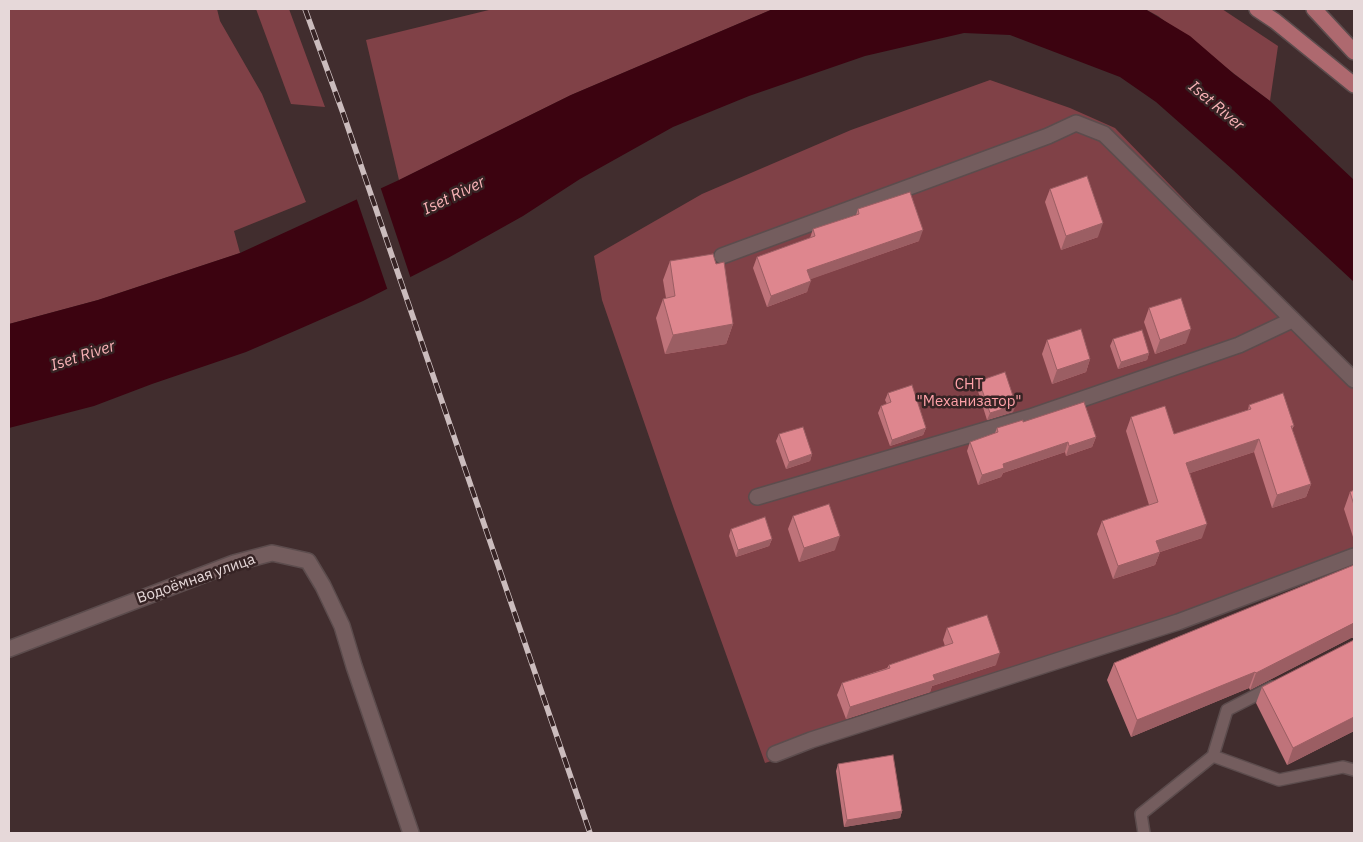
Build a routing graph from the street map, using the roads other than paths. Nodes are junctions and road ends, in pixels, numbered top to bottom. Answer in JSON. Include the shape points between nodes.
{"nodes":[{"id":1,"x":1257,"y":9,"type":"edge"},
{"id":2,"x":1314,"y":9,"type":"edge"},
{"id":3,"x":1354,"y":52,"type":"edge"},
{"id":4,"x":1354,"y":85,"type":"edge"},
{"id":5,"x":722,"y":256,"type":"dead end"},
{"id":6,"x":1292,"y":320,"type":"junction"},
{"id":7,"x":1354,"y":380,"type":"edge"},
{"id":8,"x":757,"y":497,"type":"dead end"},
{"id":9,"x":1354,"y":556,"type":"edge"},
{"id":10,"x":9,"y":649,"type":"edge"},
{"id":11,"x":1286,"y":680,"type":"edge"},
{"id":12,"x":775,"y":754,"type":"dead end"},
{"id":13,"x":1212,"y":756,"type":"junction"},
{"id":14,"x":1354,"y":770,"type":"edge"},
{"id":15,"x":412,"y":833,"type":"edge"},
{"id":16,"x":1144,"y":833,"type":"edge"}],
"edges":[{"from":1,"to":4,"type":"main road"},
{"from":2,"to":3,"type":"main road"},
{"from":5,"to":6,"type":"street","via":[[1038,140],[1076,123],[1104,134]]},
{"from":6,"to":7,"type":"street"},
{"from":6,"to":8,"type":"street","via":[[1239,345],[1030,418]]},
{"from":9,"to":12,"type":"street","via":[[1178,622]]},
{"from":10,"to":15,"type":"street","name":"Водоёмная улица","via":[[234,563],[272,553],[308,561],[342,626]]},
{"from":11,"to":13,"type":"lane","via":[[1227,710]]},
{"from":13,"to":14,"type":"lane","via":[[1279,780],[1343,766]]},
{"from":13,"to":16,"type":"lane","via":[[1141,814]]}]}
